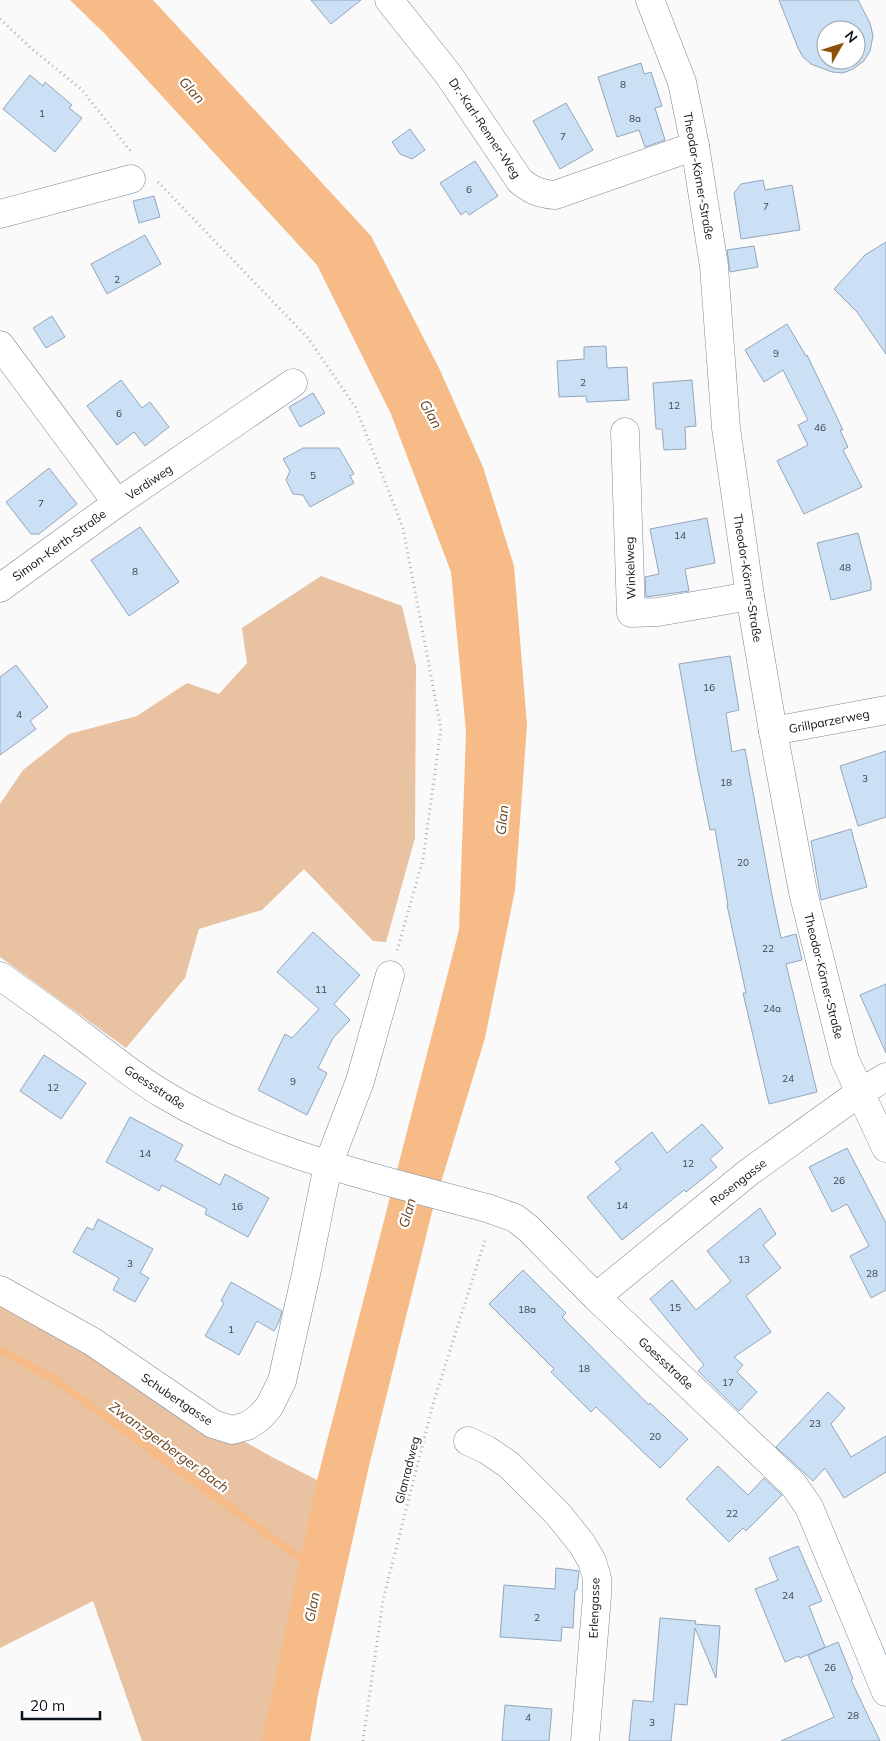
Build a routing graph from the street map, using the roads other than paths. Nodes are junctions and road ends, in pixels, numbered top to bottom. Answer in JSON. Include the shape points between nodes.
{"nodes":[{"id":1,"x":388,"y":0,"type":"edge"},
{"id":2,"x":650,"y":0,"type":"edge"},
{"id":3,"x":695,"y":146,"type":"junction"},
{"id":4,"x":139,"y":170,"type":"road end"},
{"id":5,"x":0,"y":214,"type":"edge"},
{"id":6,"x":0,"y":345,"type":"edge"},
{"id":7,"x":293,"y":383,"type":"dead end"},
{"id":8,"x":625,"y":432,"type":"dead end"},
{"id":9,"x":117,"y":503,"type":"junction"},
{"id":10,"x":0,"y":588,"type":"edge"},
{"id":11,"x":750,"y":596,"type":"junction"},
{"id":12,"x":886,"y":710,"type":"edge"},
{"id":13,"x":773,"y":732,"type":"junction"},
{"id":14,"x":0,"y":976,"type":"edge"},
{"id":15,"x":390,"y":976,"type":"road end"},
{"id":16,"x":886,"y":1077,"type":"edge"},
{"id":17,"x":859,"y":1093,"type":"junction"},
{"id":18,"x":886,"y":1148,"type":"edge"},
{"id":19,"x":328,"y":1165,"type":"junction"},
{"id":20,"x":0,"y":1290,"type":"edge"},
{"id":21,"x":596,"y":1296,"type":"junction"},
{"id":22,"x":468,"y":1441,"type":"dead end"},
{"id":23,"x":886,"y":1692,"type":"edge"},
{"id":24,"x":585,"y":1741,"type":"edge"}],
"edges":[{"from":1,"to":3,"type":"street","name":"Dr.-Karl-Renner-Weg","via":[[448,74],[520,181],[530,189],[555,195]]},
{"from":2,"to":3,"type":"street","name":"Theodor-Körner-Straße","via":[[682,82]]},
{"from":3,"to":11,"type":"street","name":"Theodor-Körner-Straße","via":[[714,266],[726,428]]},
{"from":4,"to":5,"type":"street"},
{"from":6,"to":9,"type":"street","name":"Verdiweg"},
{"from":7,"to":9,"type":"street","name":"Verdiweg"},
{"from":8,"to":11,"type":"street","name":"Winkelweg","via":[[631,613],[658,612]]},
{"from":9,"to":10,"type":"street","name":"Simon-Kerth-Straße"},
{"from":11,"to":13,"type":"street","name":"Theodor-Körner-Straße"},
{"from":12,"to":13,"type":"street","name":"Grillparzerweg"},
{"from":13,"to":17,"type":"street","name":"Theodor-Körner-Straße","via":[[803,892],[845,1060]]},
{"from":14,"to":19,"type":"street","name":"Goessstraße","via":[[162,1094],[257,1140]]},
{"from":15,"to":19,"type":"street","via":[[360,1081]]},
{"from":16,"to":17,"type":"street","name":"Rosengasse"},
{"from":17,"to":18,"type":"street","name":"Theodor-Körner-Straße"},
{"from":17,"to":21,"type":"street","name":"Rosengasse","via":[[749,1172]]},
{"from":19,"to":20,"type":"street","name":"Schubertgasse","via":[[282,1382],[269,1407],[247,1426],[232,1430],[213,1424],[94,1342]]},
{"from":19,"to":21,"type":"street","name":"Goessstraße","via":[[515,1218]]},
{"from":21,"to":23,"type":"street","name":"Goessstraße","via":[[802,1496]]},
{"from":22,"to":24,"type":"street","name":"Erlengasse","via":[[509,1465],[558,1514],[592,1561],[598,1578]]}]}
